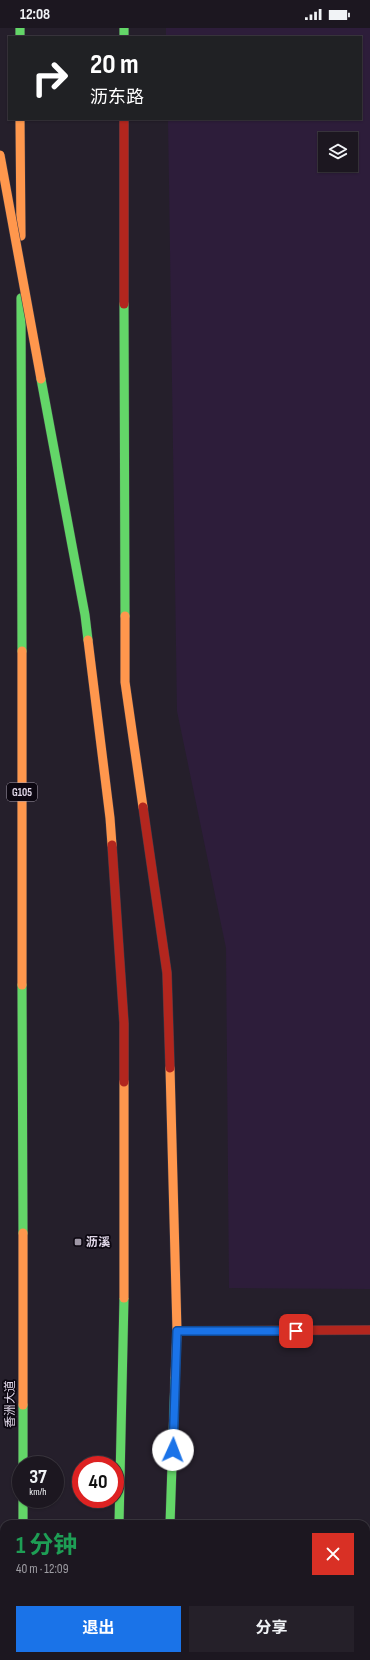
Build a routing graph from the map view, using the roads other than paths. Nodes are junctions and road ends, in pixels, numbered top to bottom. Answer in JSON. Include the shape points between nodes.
{"nodes":[{"id":1,"x":20,"y":120,"type":"edge"},
{"id":2,"x":124,"y":120,"type":"edge"},
{"id":3,"x":0,"y":155,"type":"edge"},
{"id":4,"x":370,"y":1330,"type":"edge"},
{"id":5,"x":177,"y":1331,"type":"junction"},
{"id":6,"x":23,"y":1456,"type":"edge"},
{"id":7,"x":23,"y":1508,"type":"edge"},
{"id":8,"x":23,"y":1520,"type":"edge"},
{"id":9,"x":119,"y":1520,"type":"edge"},
{"id":10,"x":170,"y":1520,"type":"edge"}],
"edges":[{"from":1,"to":6,"type":"main road","name":"香洲大道","number":"G105"},
{"from":2,"to":5,"type":"main road","via":[[125,682],[167,973]]},
{"from":3,"to":9,"type":"main road","bridge":true,"via":[[85,615],[110,818],[124,1023],[124,1298]]},
{"from":4,"to":5,"type":"main road"},
{"from":5,"to":10,"type":"main road"},
{"from":7,"to":8,"type":"main road"}]}
